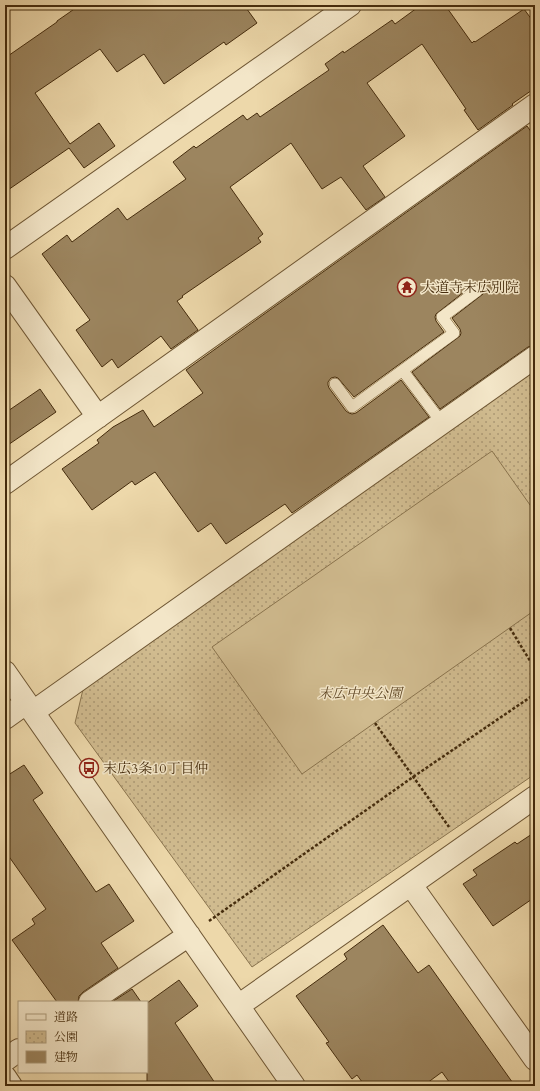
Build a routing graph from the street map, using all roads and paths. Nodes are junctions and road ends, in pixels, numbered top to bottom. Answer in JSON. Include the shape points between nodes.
{"nodes":[{"id":1,"x":350,"y":5,"type":"edge"},
{"id":2,"x":535,"y":105,"type":"edge"},
{"id":3,"x":5,"y":248,"type":"edge"},
{"id":4,"x":5,"y":286,"type":"edge"},
{"id":5,"x":478,"y":291,"type":"dead end"},
{"id":6,"x":535,"y":357,"type":"edge"},
{"id":7,"x":403,"y":370,"type":"junction"},
{"id":8,"x":335,"y":384,"type":"dead end"},
{"id":9,"x":98,"y":417,"type":"junction"},
{"id":10,"x":442,"y":423,"type":"junction"},
{"id":11,"x":5,"y":483,"type":"edge"},
{"id":12,"x":510,"y":628,"type":"dead end"},
{"id":13,"x":535,"y":668,"type":"edge"},
{"id":14,"x":5,"y":672,"type":"edge"},
{"id":15,"x":535,"y":694,"type":"edge"},
{"id":16,"x":29,"y":708,"type":"junction"},
{"id":17,"x":5,"y":718,"type":"edge"},
{"id":18,"x":375,"y":723,"type":"dead end"},
{"id":19,"x":413,"y":778,"type":"junction"},
{"id":20,"x":535,"y":797,"type":"edge"},
{"id":21,"x":464,"y":847,"type":"junction"},
{"id":22,"x":411,"y":885,"type":"junction"},
{"id":23,"x":189,"y":934,"type":"junction"},
{"id":24,"x":91,"y":1001,"type":"edge"},
{"id":25,"x":238,"y":1006,"type":"junction"},
{"id":26,"x":18,"y":1051,"type":"edge"},
{"id":27,"x":535,"y":1059,"type":"edge"},
{"id":28,"x":5,"y":1060,"type":"edge"},
{"id":29,"x":5,"y":1077,"type":"edge"},
{"id":30,"x":11,"y":1086,"type":"edge"},
{"id":31,"x":294,"y":1086,"type":"edge"}],
"edges":[{"from":1,"to":3,"type":"street"},
{"from":2,"to":9,"type":"street"},
{"from":4,"to":9,"type":"street"},
{"from":5,"to":7,"type":"lane","via":[[442,317],[454,333]]},
{"from":6,"to":10,"type":"street"},
{"from":7,"to":8,"type":"lane","via":[[352,407]]},
{"from":7,"to":10,"type":"lane"},
{"from":9,"to":11,"type":"street"},
{"from":10,"to":16,"type":"street"},
{"from":12,"to":13,"type":"path"},
{"from":14,"to":16,"type":"street"},
{"from":15,"to":19,"type":"path"},
{"from":16,"to":17,"type":"street"},
{"from":16,"to":23,"type":"street"},
{"from":18,"to":19,"type":"path"},
{"from":19,"to":21,"type":"path"},
{"from":19,"to":23,"type":"path"},
{"from":20,"to":21,"type":"street"},
{"from":21,"to":22,"type":"street"},
{"from":22,"to":25,"type":"street"},
{"from":22,"to":27,"type":"street"},
{"from":23,"to":24,"type":"street"},
{"from":23,"to":25,"type":"street"},
{"from":25,"to":31,"type":"street"},
{"from":26,"to":28,"type":"street"},
{"from":29,"to":30,"type":"street"}]}
